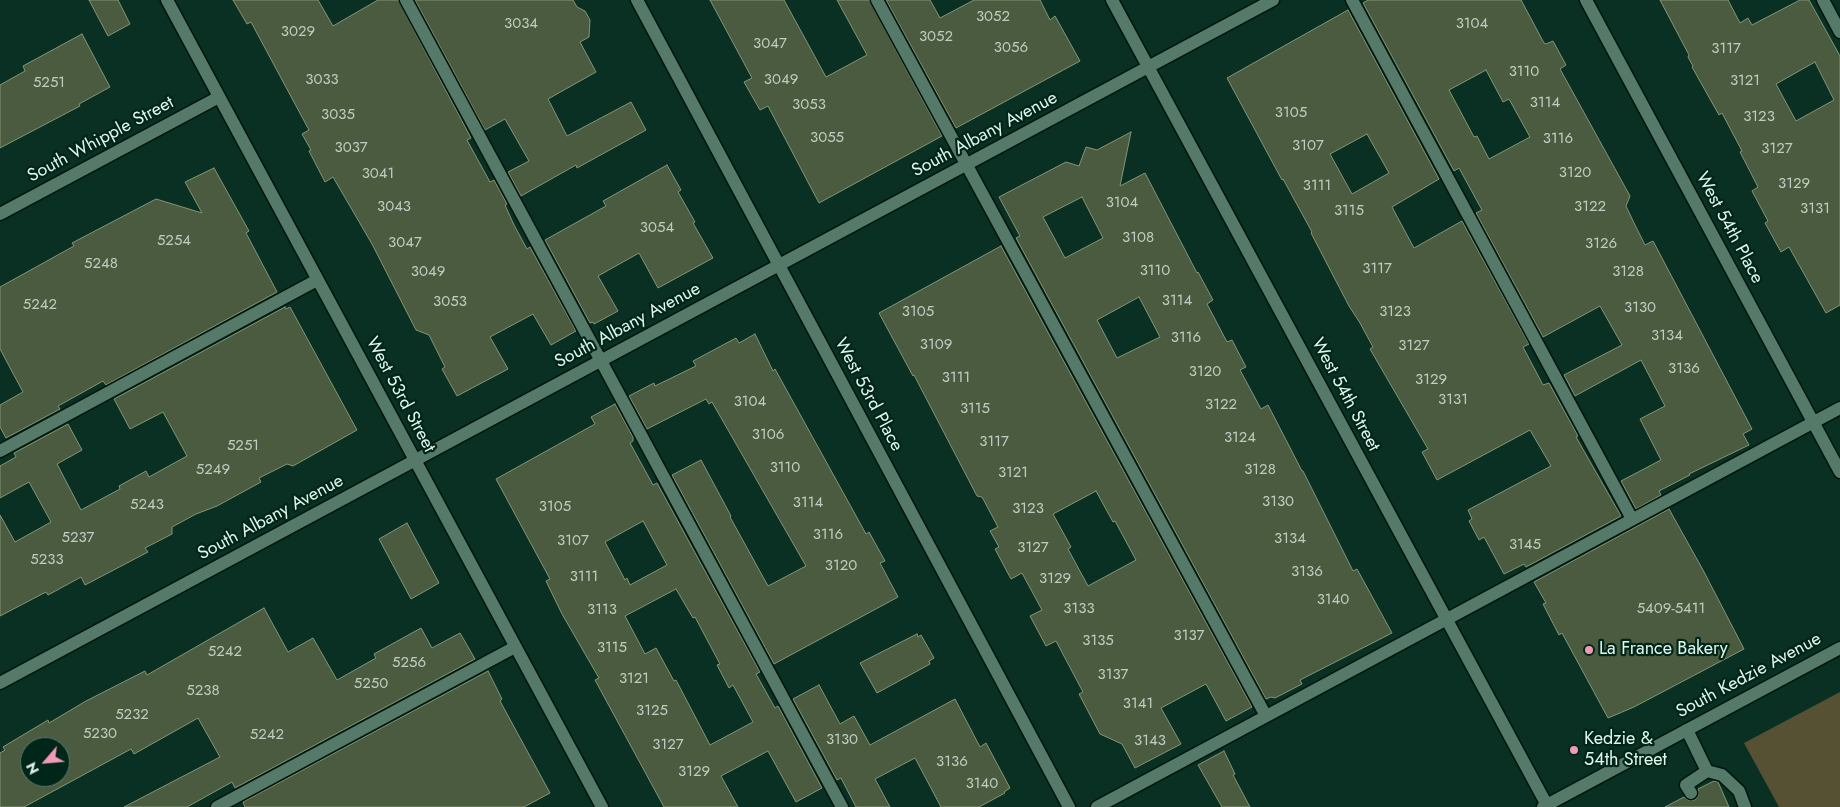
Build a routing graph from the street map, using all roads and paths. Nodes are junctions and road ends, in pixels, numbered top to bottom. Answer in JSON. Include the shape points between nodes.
{"nodes":[{"id":1,"x":167,"y":0,"type":"edge"},
{"id":2,"x":406,"y":0,"type":"edge"},
{"id":3,"x":637,"y":0,"type":"edge"},
{"id":4,"x":877,"y":0,"type":"edge"},
{"id":5,"x":1112,"y":0,"type":"edge"},
{"id":6,"x":1273,"y":0,"type":"edge"},
{"id":7,"x":1352,"y":0,"type":"edge"},
{"id":8,"x":1586,"y":0,"type":"edge"},
{"id":9,"x":1823,"y":0,"type":"edge"},
{"id":10,"x":1840,"y":32,"type":"edge"},
{"id":11,"x":1148,"y":67,"type":"junction"},
{"id":12,"x":219,"y":97,"type":"junction"},
{"id":13,"x":966,"y":164,"type":"junction"},
{"id":14,"x":0,"y":214,"type":"edge"},
{"id":15,"x":779,"y":265,"type":"junction"},
{"id":16,"x":317,"y":280,"type":"junction"},
{"id":17,"x":602,"y":360,"type":"junction"},
{"id":18,"x":1840,"y":408,"type":"edge"},
{"id":19,"x":1813,"y":422,"type":"junction"},
{"id":20,"x":0,"y":451,"type":"edge"},
{"id":21,"x":415,"y":460,"type":"junction"},
{"id":22,"x":1840,"y":472,"type":"edge"},
{"id":23,"x":1632,"y":519,"type":"junction"},
{"id":24,"x":1446,"y":619,"type":"junction"},
{"id":25,"x":515,"y":647,"type":"junction"},
{"id":26,"x":1840,"y":648,"type":"edge"},
{"id":27,"x":0,"y":683,"type":"edge"},
{"id":28,"x":1266,"y":716,"type":"junction"},
{"id":29,"x":1687,"y":730,"type":"junction"},
{"id":30,"x":1708,"y":771,"type":"junction"},
{"id":31,"x":1691,"y":793,"type":"dead end"},
{"id":32,"x":1546,"y":806,"type":"edge"},
{"id":33,"x":217,"y":807,"type":"edge"},
{"id":34,"x":602,"y":807,"type":"edge"},
{"id":35,"x":842,"y":807,"type":"edge"},
{"id":36,"x":1069,"y":807,"type":"edge"},
{"id":37,"x":1097,"y":807,"type":"edge"},
{"id":38,"x":1745,"y":807,"type":"edge"}],
"edges":[{"from":1,"to":12,"type":"street","name":"West 53rd Street"},
{"from":2,"to":17,"type":"street"},
{"from":3,"to":15,"type":"street","name":"West 53rd Place"},
{"from":4,"to":13,"type":"street"},
{"from":5,"to":11,"type":"street","name":"West 54th Street"},
{"from":6,"to":11,"type":"street","name":"South Albany Avenue"},
{"from":7,"to":23,"type":"street"},
{"from":8,"to":19,"type":"street","name":"West 54th Place"},
{"from":9,"to":10,"type":"street"},
{"from":11,"to":13,"type":"street","name":"South Albany Avenue"},
{"from":11,"to":24,"type":"street","name":"West 54th Street"},
{"from":12,"to":14,"type":"street","name":"South Whipple Street"},
{"from":12,"to":16,"type":"street","name":"West 53rd Street"},
{"from":13,"to":15,"type":"street","name":"South Albany Avenue"},
{"from":13,"to":28,"type":"street"},
{"from":15,"to":17,"type":"street","name":"South Albany Avenue"},
{"from":15,"to":36,"type":"street","name":"West 53rd Place"},
{"from":16,"to":20,"type":"street"},
{"from":16,"to":21,"type":"street","name":"West 53rd Street"},
{"from":17,"to":21,"type":"street","name":"South Albany Avenue"},
{"from":17,"to":35,"type":"street"},
{"from":18,"to":19,"type":"street"},
{"from":19,"to":22,"type":"street","name":"West 54th Place"},
{"from":19,"to":23,"type":"street"},
{"from":21,"to":25,"type":"street","name":"West 53rd Street"},
{"from":21,"to":27,"type":"street","name":"South Albany Avenue"},
{"from":23,"to":24,"type":"street"},
{"from":24,"to":28,"type":"street"},
{"from":24,"to":32,"type":"street","name":"West 54th Street"},
{"from":25,"to":33,"type":"street"},
{"from":25,"to":34,"type":"street","name":"West 53rd Street"},
{"from":26,"to":29,"type":"street","name":"South Kedzie Avenue"},
{"from":28,"to":37,"type":"street"},
{"from":29,"to":30,"type":"street"},
{"from":29,"to":32,"type":"street","name":"South Kedzie Avenue"},
{"from":30,"to":31,"type":"street","via":[[1686,784]]},
{"from":30,"to":38,"type":"street","via":[[1722,775],[1739,791]]}]}
